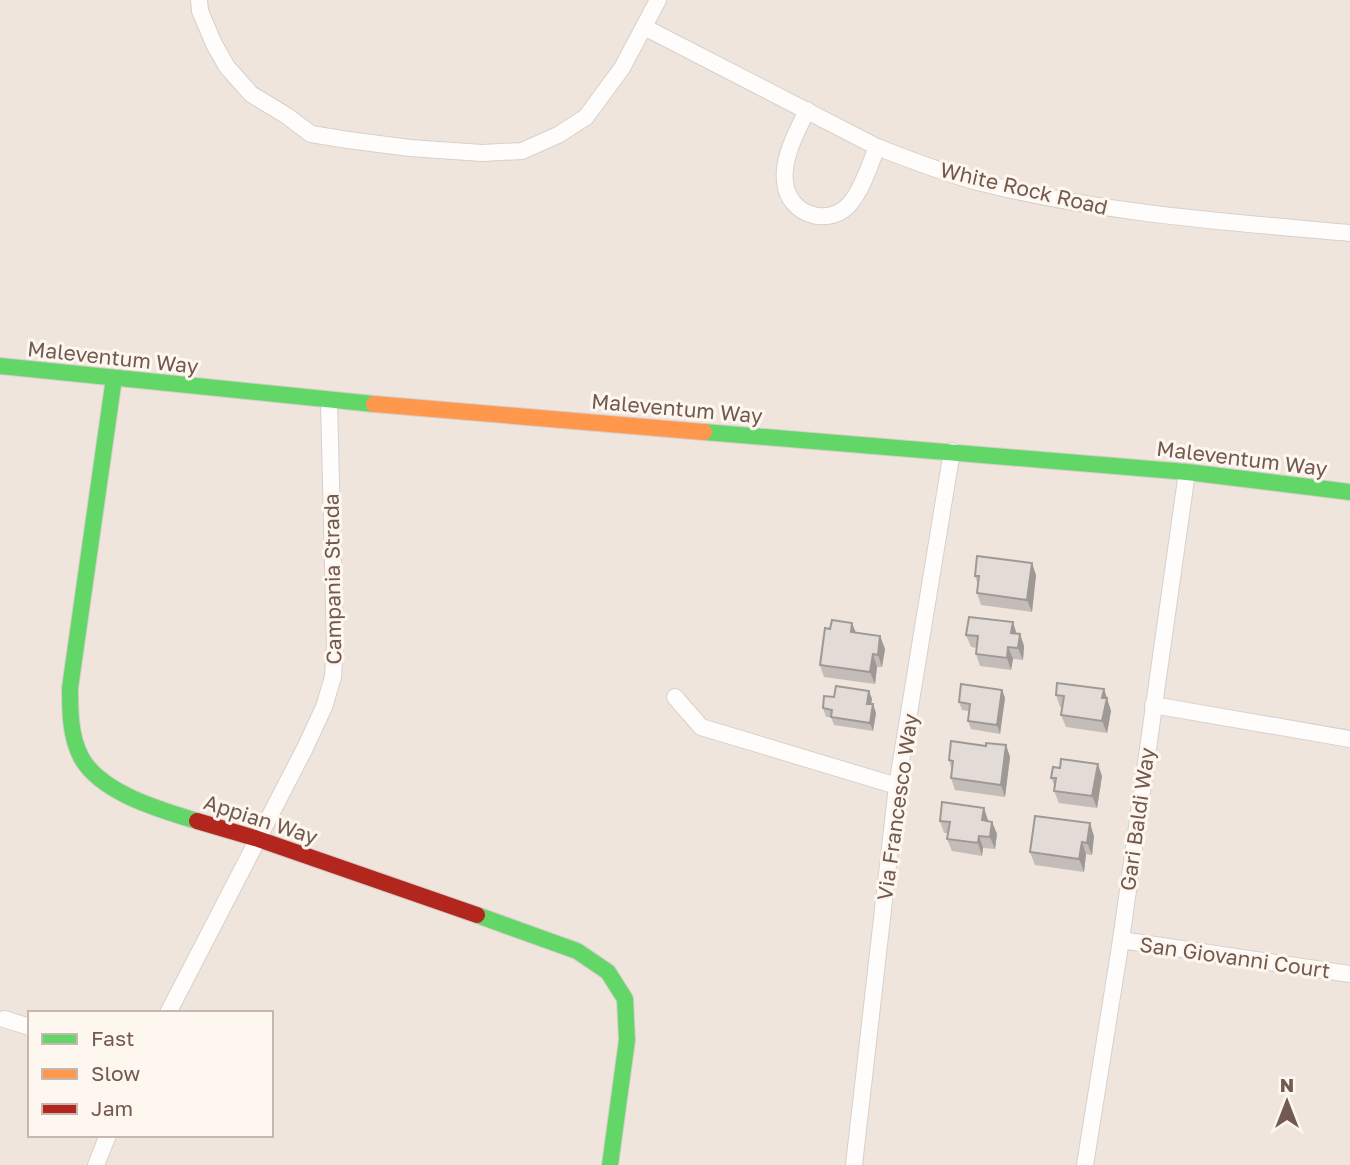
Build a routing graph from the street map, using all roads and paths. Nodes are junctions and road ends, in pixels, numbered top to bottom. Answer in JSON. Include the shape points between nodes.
{"nodes":[{"id":1,"x":198,"y":0,"type":"edge"},
{"id":2,"x":658,"y":0,"type":"edge"},
{"id":3,"x":645,"y":27,"type":"junction"},
{"id":4,"x":807,"y":110,"type":"junction"},
{"id":5,"x":877,"y":147,"type":"junction"},
{"id":6,"x":1350,"y":233,"type":"edge"},
{"id":7,"x":0,"y":366,"type":"edge"},
{"id":8,"x":114,"y":379,"type":"junction"},
{"id":9,"x":328,"y":401,"type":"junction"},
{"id":10,"x":952,"y":451,"type":"junction"},
{"id":11,"x":1187,"y":472,"type":"junction"},
{"id":12,"x":1350,"y":492,"type":"edge"},
{"id":13,"x":675,"y":697,"type":"dead end"},
{"id":14,"x":1153,"y":705,"type":"junction"},
{"id":15,"x":1350,"y":739,"type":"edge"},
{"id":16,"x":897,"y":786,"type":"junction"},
{"id":17,"x":258,"y":839,"type":"junction"},
{"id":18,"x":1121,"y":940,"type":"junction"},
{"id":19,"x":1350,"y":974,"type":"edge"},
{"id":20,"x":169,"y":1011,"type":"edge"},
{"id":21,"x":4,"y":1019,"type":"dead end"},
{"id":22,"x":28,"y":1026,"type":"edge"},
{"id":23,"x":107,"y":1137,"type":"edge"},
{"id":24,"x":96,"y":1165,"type":"edge"},
{"id":25,"x":610,"y":1165,"type":"edge"},
{"id":26,"x":853,"y":1165,"type":"edge"},
{"id":27,"x":1085,"y":1165,"type":"edge"}],
"edges":[{"from":1,"to":3,"type":"street","via":[[227,67],[251,94],[311,134],[470,153],[522,150],[586,117]]},
{"from":2,"to":3,"type":"street"},
{"from":3,"to":4,"type":"street","name":"White Rock Road"},
{"from":4,"to":5,"type":"street","name":"White Rock Road"},
{"from":4,"to":5,"type":"street","via":[[788,155],[785,182],[792,202],[810,214],[838,214],[852,202]]},
{"from":5,"to":6,"type":"street","name":"White Rock Road","via":[[978,182],[1064,201]]},
{"from":7,"to":8,"type":"street","name":"Maleventum Way"},
{"from":8,"to":9,"type":"street","name":"Maleventum Way"},
{"from":8,"to":17,"type":"street","name":"Appian Way","via":[[70,688],[75,741],[91,772],[124,794]]},
{"from":9,"to":10,"type":"street","name":"Maleventum Way"},
{"from":9,"to":17,"type":"street","name":"Campania Strada","via":[[333,677],[319,718]]},
{"from":10,"to":11,"type":"street","name":"Maleventum Way"},
{"from":10,"to":16,"type":"street","name":"Via Francesco Way"},
{"from":11,"to":12,"type":"street","name":"Maleventum Way"},
{"from":11,"to":14,"type":"street","name":"Gari Baldi Way"},
{"from":13,"to":16,"type":"street","via":[[702,727]]},
{"from":14,"to":15,"type":"street"},
{"from":14,"to":18,"type":"street","name":"Gari Baldi Way"},
{"from":16,"to":26,"type":"street","name":"Via Francesco Way"},
{"from":17,"to":20,"type":"street","name":"Campania Strada"},
{"from":17,"to":25,"type":"street","name":"Appian Way","via":[[577,951],[608,972],[625,999],[627,1040]]},
{"from":18,"to":19,"type":"street","name":"San Giovanni Court"},
{"from":18,"to":27,"type":"street","name":"Gari Baldi Way"},
{"from":21,"to":22,"type":"street"},
{"from":23,"to":24,"type":"street"}]}
